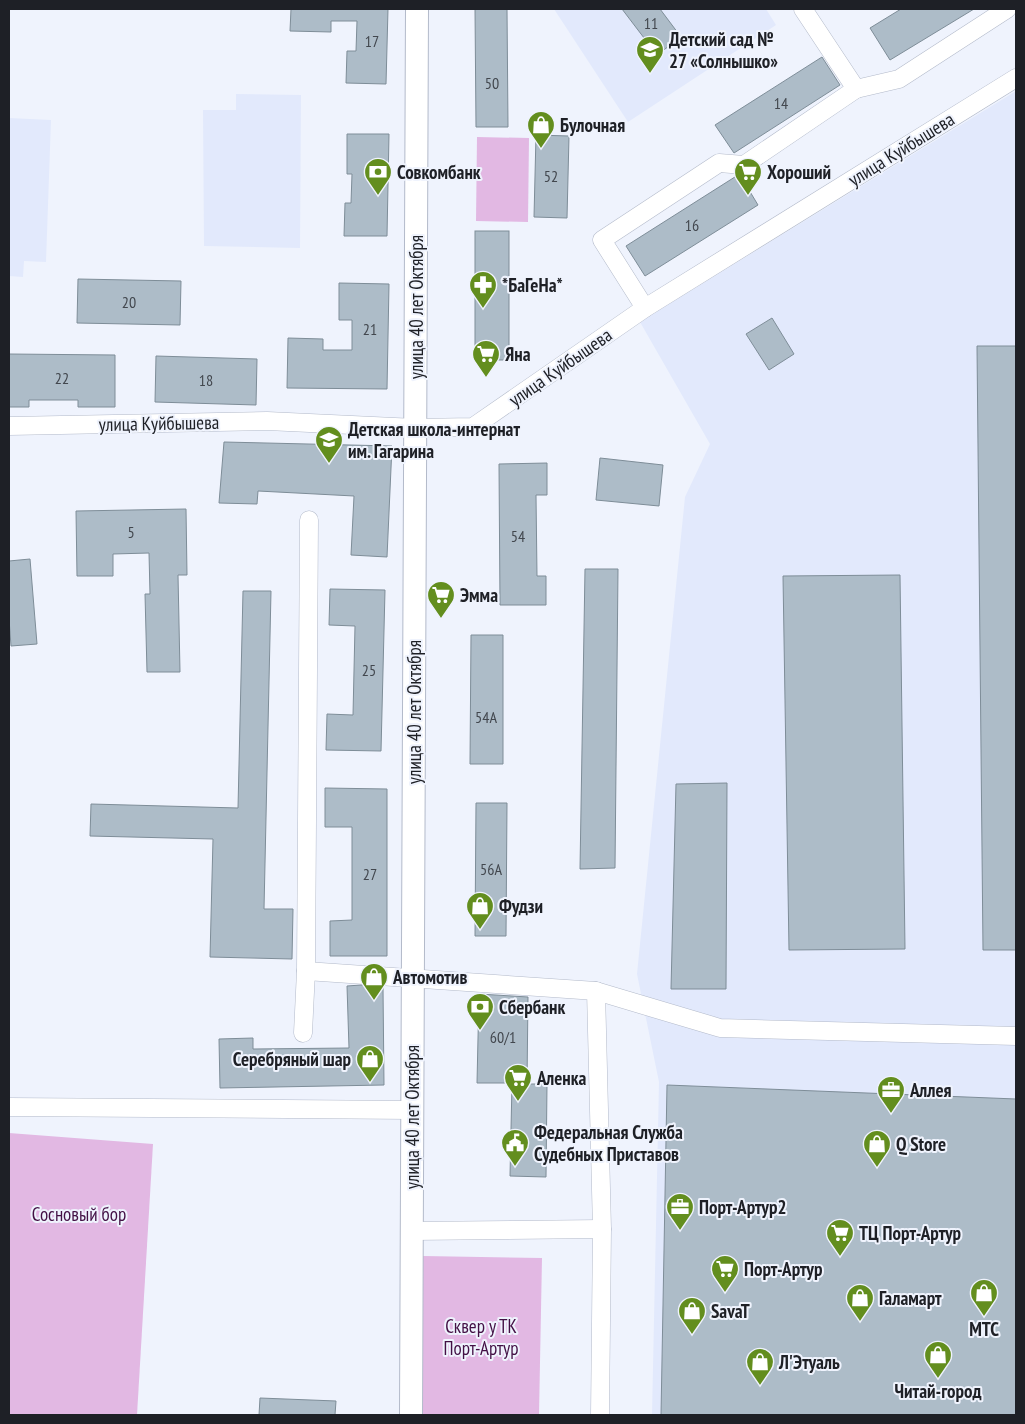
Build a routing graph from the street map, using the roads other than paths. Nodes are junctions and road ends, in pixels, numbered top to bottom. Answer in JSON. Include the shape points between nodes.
{"nodes":[{"id":1,"x":418,"y":9,"type":"edge"},
{"id":2,"x":803,"y":9,"type":"edge"},
{"id":3,"x":1007,"y":9,"type":"edge"},
{"id":4,"x":1016,"y":78,"type":"edge"},
{"id":5,"x":856,"y":90,"type":"junction"},
{"id":6,"x":645,"y":308,"type":"junction"},
{"id":7,"x":9,"y":426,"type":"edge"},
{"id":8,"x":416,"y":428,"type":"junction"},
{"id":9,"x":309,"y":520,"type":"dead end"},
{"id":10,"x":306,"y":971,"type":"junction"},
{"id":11,"x":413,"y":979,"type":"junction"},
{"id":12,"x":596,"y":992,"type":"junction"},
{"id":13,"x":303,"y":1033,"type":"dead end"},
{"id":14,"x":1016,"y":1036,"type":"edge"},
{"id":15,"x":9,"y":1107,"type":"edge"},
{"id":16,"x":412,"y":1110,"type":"junction"},
{"id":17,"x":602,"y":1229,"type":"junction"},
{"id":18,"x":412,"y":1232,"type":"junction"},
{"id":19,"x":411,"y":1415,"type":"edge"},
{"id":20,"x":600,"y":1415,"type":"edge"}],
"edges":[{"from":1,"to":8,"type":"main road","name":"улица 40 лет Октября"},
{"from":2,"to":5,"type":"street"},
{"from":3,"to":5,"type":"street","via":[[899,79]]},
{"from":4,"to":6,"type":"street","name":"улица Куйбышева"},
{"from":5,"to":6,"type":"street","via":[[744,165],[719,163],[602,240]]},
{"from":6,"to":8,"type":"street","name":"улица Куйбышева","via":[[473,427]]},
{"from":7,"to":8,"type":"street","name":"улица Куйбышева","via":[[267,421]]},
{"from":8,"to":11,"type":"main road","name":"улица 40 лет Октября"},
{"from":9,"to":10,"type":"street"},
{"from":10,"to":11,"type":"street"},
{"from":10,"to":13,"type":"street"},
{"from":11,"to":12,"type":"street"},
{"from":11,"to":16,"type":"main road","name":"улица 40 лет Октября"},
{"from":12,"to":14,"type":"street","via":[[720,1028]]},
{"from":12,"to":17,"type":"street"},
{"from":15,"to":16,"type":"street"},
{"from":16,"to":18,"type":"main road","name":"улица 40 лет Октября"},
{"from":17,"to":18,"type":"street"},
{"from":17,"to":20,"type":"street"},
{"from":18,"to":19,"type":"main road","name":"улица 40 лет Октября"}]}
